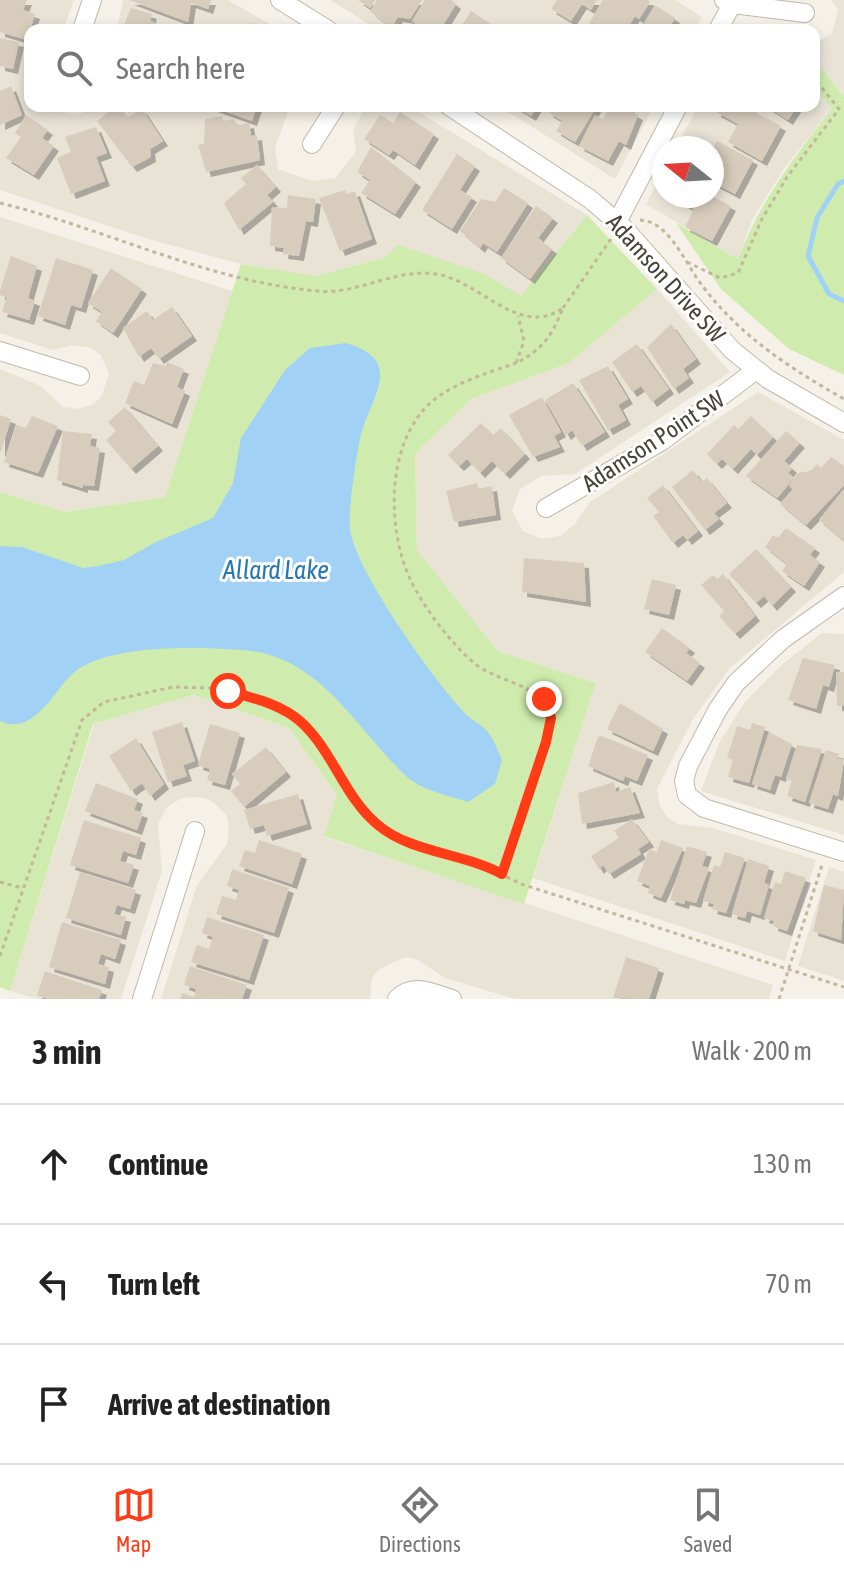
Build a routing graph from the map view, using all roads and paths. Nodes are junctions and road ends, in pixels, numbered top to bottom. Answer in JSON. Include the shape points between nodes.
{"nodes":[{"id":1,"x":92,"y":0,"type":"edge"},
{"id":2,"x":280,"y":0,"type":"edge"},
{"id":3,"x":728,"y":2,"type":"edge"},
{"id":4,"x":805,"y":13,"type":"dead end"},
{"id":5,"x":84,"y":24,"type":"edge"},
{"id":6,"x":318,"y":24,"type":"edge"},
{"id":7,"x":720,"y":24,"type":"edge"},
{"id":8,"x":820,"y":85,"type":"edge"},
{"id":9,"x":332,"y":112,"type":"edge"},
{"id":10,"x":458,"y":112,"type":"edge"},
{"id":11,"x":675,"y":112,"type":"edge"},
{"id":12,"x":312,"y":144,"type":"dead end"},
{"id":13,"x":0,"y":203,"type":"edge"},
{"id":14,"x":638,"y":220,"type":"dead end"},
{"id":15,"x":615,"y":229,"type":"junction"},
{"id":16,"x":683,"y":260,"type":"junction"},
{"id":17,"x":563,"y":308,"type":"junction"},
{"id":18,"x":518,"y":316,"type":"junction"},
{"id":19,"x":0,"y":351,"type":"edge"},
{"id":20,"x":516,"y":363,"type":"junction"},
{"id":21,"x":756,"y":370,"type":"junction"},
{"id":22,"x":80,"y":376,"type":"dead end"},
{"id":23,"x":844,"y":399,"type":"edge"},
{"id":24,"x":844,"y":423,"type":"edge"},
{"id":25,"x":546,"y":508,"type":"dead end"},
{"id":26,"x":844,"y":596,"type":"edge"},
{"id":27,"x":195,"y":831,"type":"dead end"},
{"id":28,"x":836,"y":850,"type":"edge"},
{"id":29,"x":502,"y":874,"type":"junction"},
{"id":30,"x":0,"y":882,"type":"edge"},
{"id":31,"x":22,"y":888,"type":"junction"},
{"id":32,"x":0,"y":956,"type":"edge"},
{"id":33,"x":789,"y":969,"type":"junction"},
{"id":34,"x":844,"y":987,"type":"edge"},
{"id":35,"x":142,"y":999,"type":"edge"},
{"id":36,"x":397,"y":999,"type":"edge"},
{"id":37,"x":452,"y":999,"type":"edge"},
{"id":38,"x":779,"y":999,"type":"edge"}],
"edges":[{"from":1,"to":5,"type":"street"},
{"from":2,"to":6,"type":"street"},
{"from":3,"to":4,"type":"street"},
{"from":3,"to":7,"type":"street"},
{"from":8,"to":16,"type":"path","via":[[839,109],[787,177],[738,273],[720,278]]},
{"from":9,"to":12,"type":"street"},
{"from":10,"to":15,"type":"street","name":"Adamson Drive SW","via":[[558,175]]},
{"from":11,"to":15,"type":"street"},
{"from":13,"to":18,"type":"path","via":[[71,222],[198,268],[297,289],[342,290],[408,274],[441,275]]},
{"from":14,"to":16,"type":"path","via":[[666,232]]},
{"from":15,"to":17,"type":"path"},
{"from":15,"to":21,"type":"street","name":"Adamson Drive SW"},
{"from":16,"to":23,"type":"path","via":[[754,343]]},
{"from":17,"to":18,"type":"path","via":[[545,318]]},
{"from":17,"to":20,"type":"path","via":[[549,340]]},
{"from":18,"to":20,"type":"path","via":[[524,341]]},
{"from":19,"to":22,"type":"street"},
{"from":20,"to":29,"type":"path","via":[[453,389],[426,407],[405,437],[396,485],[400,549],[428,607],[473,662],[534,692],[550,709],[546,742]]},
{"from":21,"to":24,"type":"street","name":"Adamson Drive SW"},
{"from":21,"to":25,"type":"street","name":"Adamson Point SW","via":[[662,441]]},
{"from":26,"to":28,"type":"street","via":[[783,639],[736,683],[701,738],[684,781],[687,795],[704,808]]},
{"from":27,"to":35,"type":"street"},
{"from":28,"to":33,"type":"path"},
{"from":29,"to":31,"type":"path","via":[[466,857],[408,841],[376,823],[312,734],[291,714],[245,696],[191,686],[104,702],[88,711],[75,733]]},
{"from":29,"to":33,"type":"path"},
{"from":30,"to":31,"type":"path"},
{"from":31,"to":32,"type":"path"},
{"from":33,"to":34,"type":"path"},
{"from":33,"to":38,"type":"path"},
{"from":36,"to":37,"type":"street","via":[[417,989]]}]}
